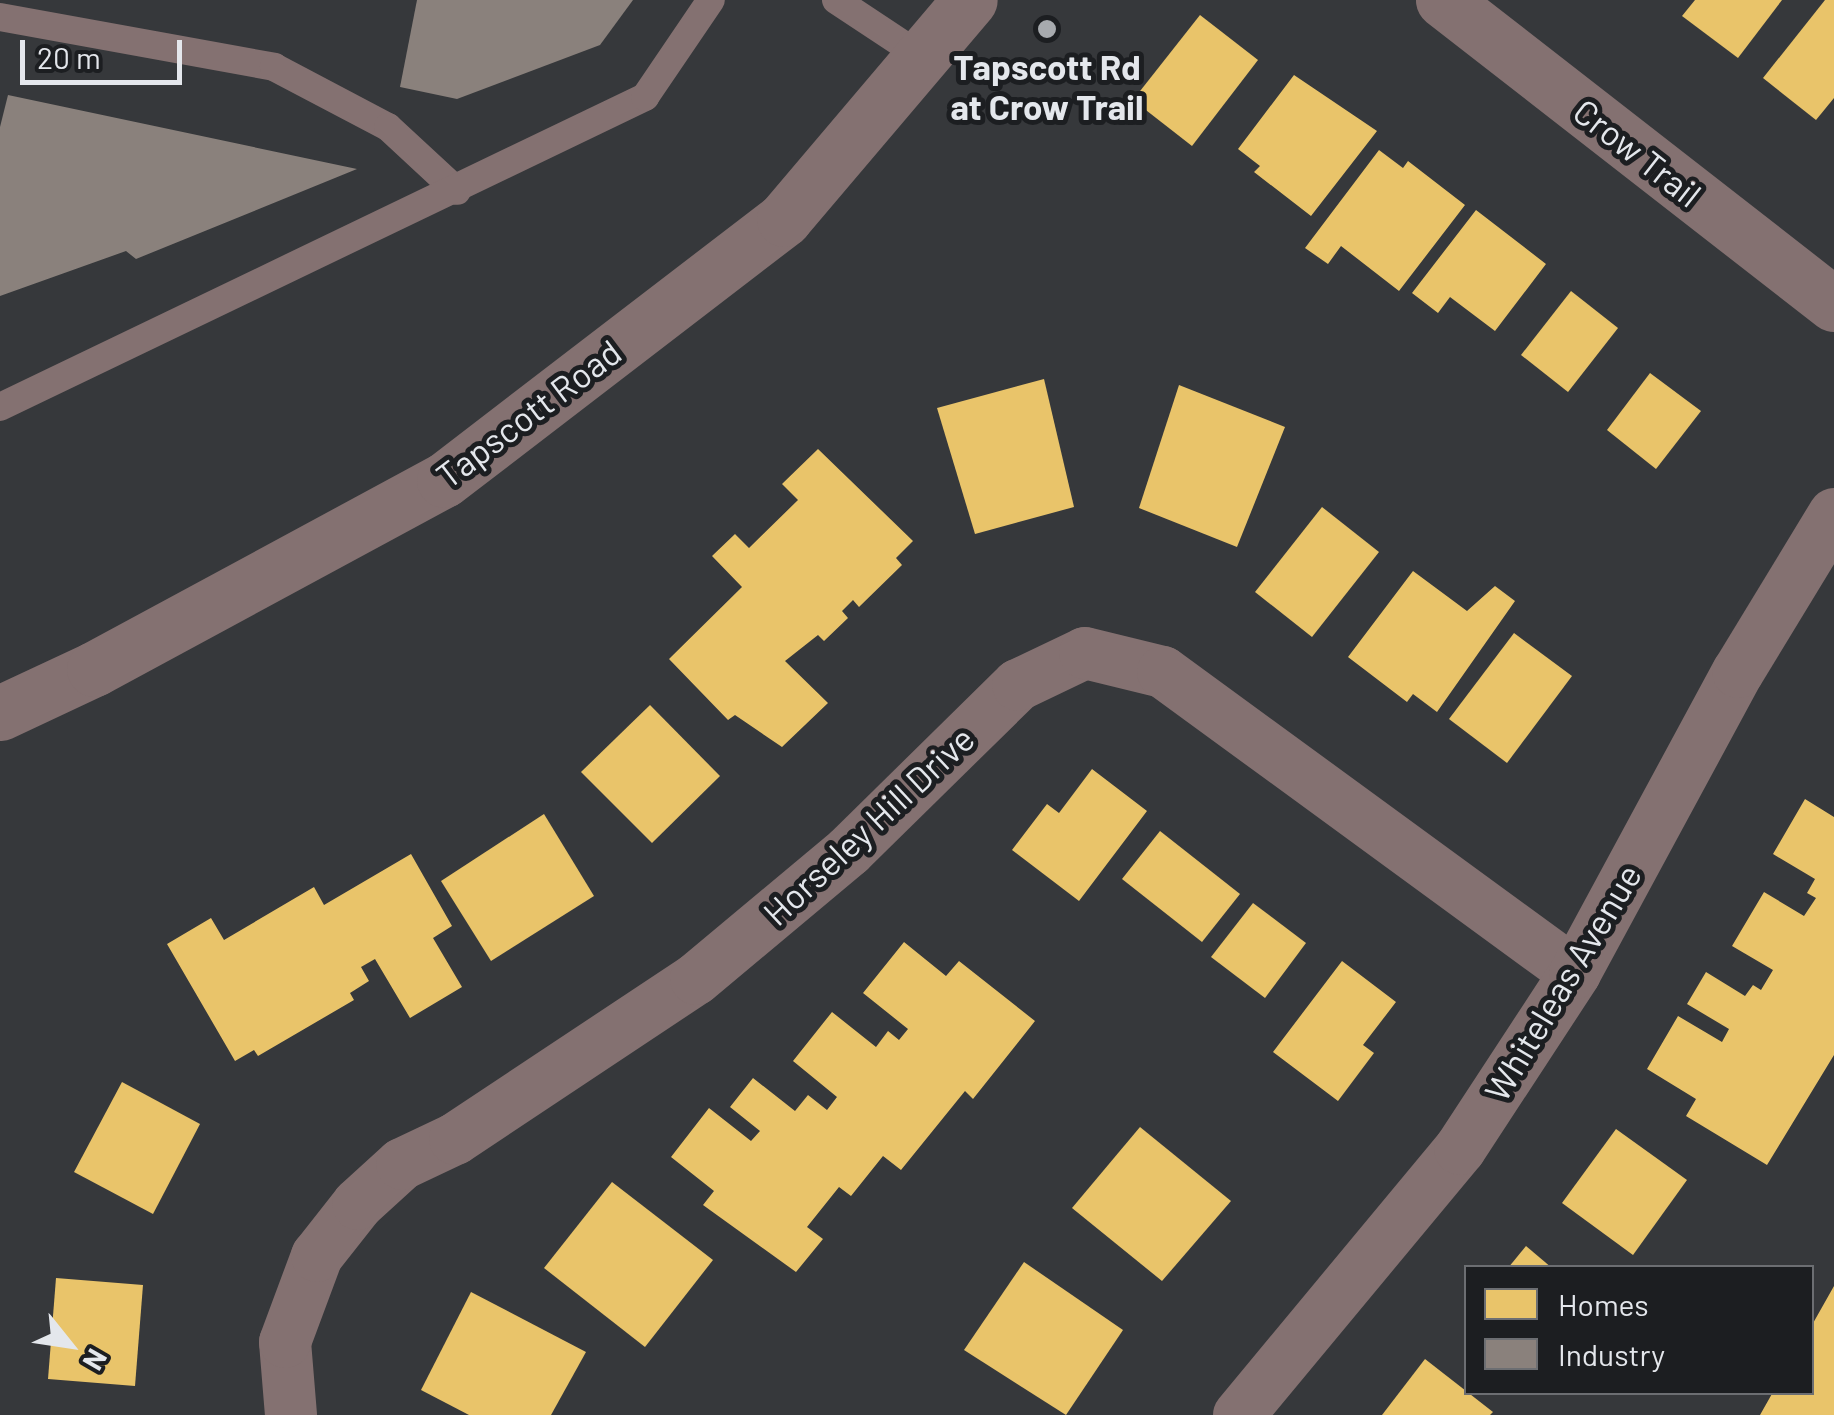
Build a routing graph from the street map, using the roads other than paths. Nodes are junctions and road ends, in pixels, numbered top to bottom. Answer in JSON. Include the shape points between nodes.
{"nodes":[{"id":1,"x":711,"y":0,"type":"edge"},
{"id":2,"x":836,"y":0,"type":"edge"},
{"id":3,"x":970,"y":0,"type":"edge"},
{"id":4,"x":1443,"y":0,"type":"edge"},
{"id":5,"x":0,"y":16,"type":"edge"},
{"id":6,"x":922,"y":56,"type":"junction"},
{"id":7,"x":456,"y":191,"type":"junction"},
{"id":8,"x":1834,"y":304,"type":"edge"},
{"id":9,"x":0,"y":406,"type":"edge"},
{"id":10,"x":1834,"y":514,"type":"edge"},
{"id":11,"x":0,"y":713,"type":"edge"},
{"id":12,"x":1575,"y":973,"type":"junction"},
{"id":13,"x":291,"y":1415,"type":"edge"},
{"id":14,"x":1239,"y":1415,"type":"edge"}],
"edges":[{"from":1,"to":7,"type":"lane","via":[[645,97]]},
{"from":2,"to":6,"type":"lane"},
{"from":3,"to":6,"type":"street","name":"Tapscott Road"},
{"from":4,"to":8,"type":"street","name":"Crow Trail"},
{"from":5,"to":7,"type":"lane","via":[[274,67],[388,128]]},
{"from":6,"to":11,"type":"street","name":"Tapscott Road","via":[[784,219],[444,480],[94,670]]},
{"from":7,"to":9,"type":"lane"},
{"from":10,"to":12,"type":"street","name":"Whiteleas Avenue","via":[[1738,672]]},
{"from":12,"to":13,"type":"street","name":"Horseley Hill Drive","via":[[1163,672],[1085,653],[1018,685],[849,851],[696,979],[456,1139],[402,1164],[358,1204],[318,1256],[284,1342]]},
{"from":12,"to":14,"type":"street","name":"Whiteleas Avenue","via":[[1460,1149]]}]}
